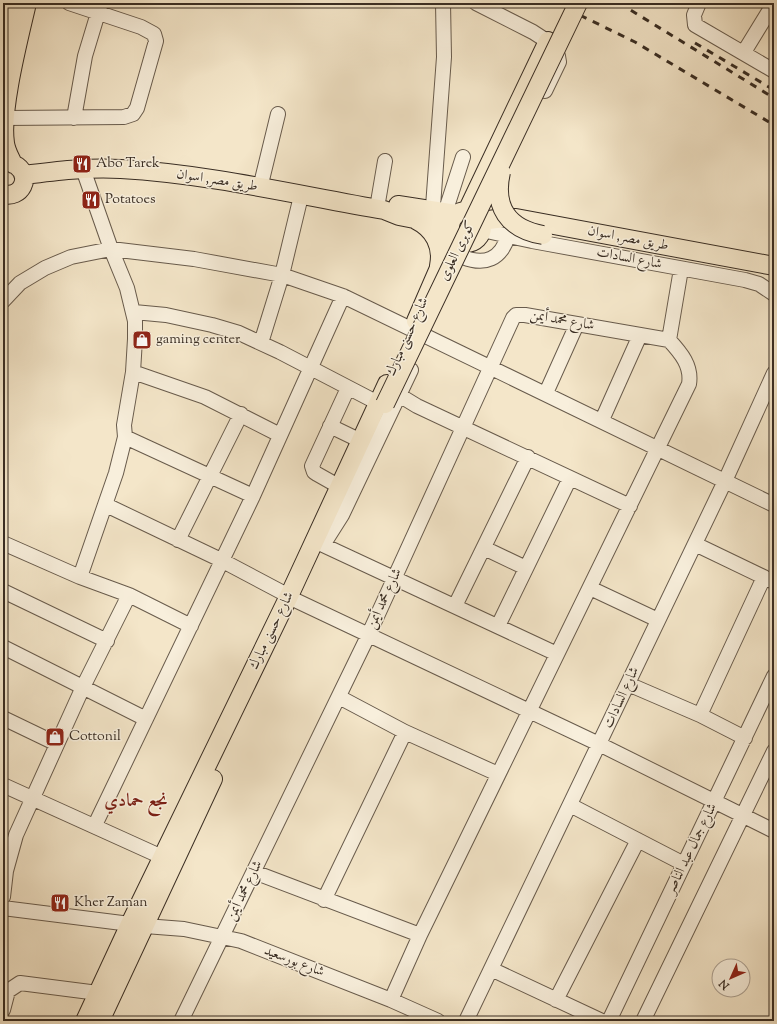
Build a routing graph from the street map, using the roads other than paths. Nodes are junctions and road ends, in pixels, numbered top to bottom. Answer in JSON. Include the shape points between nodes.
{"nodes":[{"id":1,"x":12,"y":3,"type":"edge"},
{"id":2,"x":19,"y":3,"type":"edge"},
{"id":3,"x":27,"y":3,"type":"edge"},
{"id":4,"x":69,"y":3,"type":"edge"},
{"id":5,"x":443,"y":3,"type":"edge"},
{"id":6,"x":476,"y":3,"type":"edge"},
{"id":7,"x":578,"y":3,"type":"edge"},
{"id":8,"x":699,"y":3,"type":"edge"},
{"id":9,"x":774,"y":3,"type":"edge"},
{"id":10,"x":100,"y":8,"type":"edge"},
{"id":11,"x":3,"y":41,"type":"edge"},
{"id":12,"x":548,"y":41,"type":"joint"},
{"id":13,"x":744,"y":52,"type":"junction"},
{"id":14,"x":774,"y":71,"type":"edge"},
{"id":15,"x":3,"y":76,"type":"edge"},
{"id":16,"x":278,"y":114,"type":"dead end"},
{"id":17,"x":5,"y":118,"type":"junction"},
{"id":18,"x":74,"y":118,"type":"junction"},
{"id":19,"x":504,"y":155,"type":"junction"},
{"id":20,"x":463,"y":157,"type":"dead end"},
{"id":21,"x":385,"y":161,"type":"dead end"},
{"id":22,"x":13,"y":168,"type":"edge"},
{"id":23,"x":84,"y":169,"type":"junction"},
{"id":24,"x":260,"y":188,"type":"junction"},
{"id":25,"x":3,"y":194,"type":"edge"},
{"id":26,"x":301,"y":196,"type":"junction"},
{"id":27,"x":380,"y":209,"type":"junction"},
{"id":28,"x":413,"y":219,"type":"junction"},
{"id":29,"x":458,"y":225,"type":"junction"},
{"id":30,"x":508,"y":236,"type":"junction"},
{"id":31,"x":110,"y":249,"type":"junction"},
{"id":32,"x":774,"y":266,"type":"edge"},
{"id":33,"x":439,"y":268,"type":"junction"},
{"id":34,"x":681,"y":269,"type":"junction"},
{"id":35,"x":774,"y":270,"type":"edge"},
{"id":36,"x":282,"y":275,"type":"junction"},
{"id":37,"x":774,"y":294,"type":"edge"},
{"id":38,"x":342,"y":296,"type":"junction"},
{"id":39,"x":3,"y":301,"type":"edge"},
{"id":40,"x":134,"y":312,"type":"junction"},
{"id":41,"x":577,"y":324,"type":"junction"},
{"id":42,"x":420,"y":333,"type":"junction"},
{"id":43,"x":640,"y":335,"type":"junction"},
{"id":44,"x":669,"y":340,"type":"junction"},
{"id":45,"x":261,"y":343,"type":"junction"},
{"id":46,"x":491,"y":366,"type":"junction"},
{"id":47,"x":310,"y":369,"type":"junction"},
{"id":48,"x":133,"y":372,"type":"junction"},
{"id":49,"x":774,"y":373,"type":"edge"},
{"id":50,"x":348,"y":388,"type":"junction"},
{"id":51,"x":546,"y":393,"type":"junction"},
{"id":52,"x":387,"y":401,"type":"junction"},
{"id":53,"x":241,"y":414,"type":"junction"},
{"id":54,"x":602,"y":420,"type":"junction"},
{"id":55,"x":330,"y":426,"type":"junction"},
{"id":56,"x":465,"y":427,"type":"junction"},
{"id":57,"x":280,"y":435,"type":"junction"},
{"id":58,"x":125,"y":438,"type":"junction"},
{"id":59,"x":361,"y":441,"type":"junction"},
{"id":60,"x":657,"y":448,"type":"junction"},
{"id":61,"x":528,"y":457,"type":"junction"},
{"id":62,"x":209,"y":476,"type":"junction"},
{"id":63,"x":570,"y":478,"type":"junction"},
{"id":64,"x":725,"y":481,"type":"junction"},
{"id":65,"x":340,"y":487,"type":"junction"},
{"id":66,"x":253,"y":496,"type":"junction"},
{"id":67,"x":106,"y":505,"type":"junction"},
{"id":68,"x":774,"y":505,"type":"edge"},
{"id":69,"x":630,"y":506,"type":"junction"},
{"id":70,"x":178,"y":540,"type":"junction"},
{"id":71,"x":3,"y":544,"type":"edge"},
{"id":72,"x":695,"y":544,"type":"junction"},
{"id":73,"x":323,"y":545,"type":"junction"},
{"id":74,"x":484,"y":548,"type":"junction"},
{"id":75,"x":221,"y":560,"type":"junction"},
{"id":76,"x":526,"y":568,"type":"junction"},
{"id":77,"x":80,"y":577,"type":"junction"},
{"id":78,"x":395,"y":578,"type":"junction"},
{"id":79,"x":769,"y":579,"type":"edge"},
{"id":80,"x":590,"y":588,"type":"junction"},
{"id":81,"x":3,"y":591,"type":"edge"},
{"id":82,"x":129,"y":595,"type":"junction"},
{"id":83,"x":293,"y":599,"type":"junction"},
{"id":84,"x":456,"y":606,"type":"junction"},
{"id":85,"x":658,"y":620,"type":"junction"},
{"id":86,"x":191,"y":626,"type":"junction"},
{"id":87,"x":498,"y":626,"type":"junction"},
{"id":88,"x":368,"y":636,"type":"junction"},
{"id":89,"x":107,"y":641,"type":"junction"},
{"id":90,"x":3,"y":648,"type":"edge"},
{"id":91,"x":557,"y":654,"type":"junction"},
{"id":92,"x":774,"y":676,"type":"edge"},
{"id":93,"x":628,"y":684,"type":"junction"},
{"id":94,"x":83,"y":687,"type":"junction"},
{"id":95,"x":339,"y":697,"type":"junction"},
{"id":96,"x":528,"y":711,"type":"junction"},
{"id":97,"x":700,"y":715,"type":"junction"},
{"id":98,"x":3,"y":718,"type":"edge"},
{"id":99,"x":146,"y":719,"type":"junction"},
{"id":100,"x":405,"y":732,"type":"junction"},
{"id":101,"x":745,"y":738,"type":"junction"},
{"id":102,"x":57,"y":744,"type":"junction"},
{"id":103,"x":600,"y":744,"type":"junction"},
{"id":104,"x":774,"y":751,"type":"edge"},
{"id":105,"x":498,"y":774,"type":"junction"},
{"id":106,"x":3,"y":785,"type":"edge"},
{"id":107,"x":32,"y":798,"type":"junction"},
{"id":108,"x":714,"y":802,"type":"junction"},
{"id":109,"x":570,"y":805,"type":"junction"},
{"id":110,"x":743,"y":816,"type":"junction"},
{"id":111,"x":95,"y":825,"type":"junction"},
{"id":112,"x":774,"y":831,"type":"edge"},
{"id":113,"x":9,"y":835,"type":"edge"},
{"id":114,"x":638,"y":840,"type":"junction"},
{"id":115,"x":162,"y":857,"type":"junction"},
{"id":116,"x":684,"y":864,"type":"junction"},
{"id":117,"x":254,"y":872,"type":"junction"},
{"id":118,"x":3,"y":897,"type":"edge"},
{"id":119,"x":324,"y":900,"type":"junction"},
{"id":120,"x":3,"y":908,"type":"edge"},
{"id":121,"x":137,"y":925,"type":"junction"},
{"id":122,"x":420,"y":935,"type":"junction"},
{"id":123,"x":224,"y":937,"type":"junction"},
{"id":124,"x":491,"y":969,"type":"junction"},
{"id":125,"x":98,"y":993,"type":"junction"},
{"id":126,"x":391,"y":1000,"type":"junction"},
{"id":127,"x":556,"y":1000,"type":"junction"},
{"id":128,"x":3,"y":1007,"type":"edge"},
{"id":129,"x":85,"y":1021,"type":"edge"},
{"id":130,"x":100,"y":1021,"type":"edge"},
{"id":131,"x":181,"y":1021,"type":"edge"},
{"id":132,"x":438,"y":1021,"type":"edge"},
{"id":133,"x":466,"y":1021,"type":"edge"},
{"id":134,"x":602,"y":1021,"type":"edge"},
{"id":135,"x":609,"y":1021,"type":"edge"},
{"id":136,"x":643,"y":1021,"type":"edge"}],
"edges":[{"from":1,"to":11,"type":"main road"},
{"from":2,"to":15,"type":"main road"},
{"from":3,"to":17,"type":"main road","via":[[10,80]]},
{"from":4,"to":10,"type":"street"},
{"from":5,"to":29,"type":"street","via":[[444,57]]},
{"from":6,"to":12,"type":"street"},
{"from":7,"to":19,"type":"main road","name":"كوبرى العلوى","bridge":true},
{"from":8,"to":13,"type":"street","via":[[694,16],[695,25]]},
{"from":9,"to":13,"type":"street"},
{"from":10,"to":18,"type":"street","via":[[85,56]]},
{"from":10,"to":18,"type":"street","via":[[148,30],[154,34],[156,41],[137,108],[133,114],[124,117]]},
{"from":12,"to":29,"type":"main road","name":"شارع حسنى مبارك"},
{"from":13,"to":14,"type":"street"},
{"from":16,"to":24,"type":"street"},
{"from":17,"to":18,"type":"street"},
{"from":17,"to":22,"type":"main road","via":[[5,143]]},
{"from":19,"to":35,"type":"main road","bridge":true,"via":[[498,188],[502,207],[507,216],[522,229],[543,235],[747,270]]},
{"from":19,"to":52,"type":"main road","name":"كوبرى العلوى","bridge":true},
{"from":20,"to":29,"type":"street"},
{"from":21,"to":27,"type":"street"},
{"from":22,"to":23,"type":"main road","name":"طريق مصر, اسوان"},
{"from":22,"to":25,"type":"main road","via":[[25,180],[21,190],[12,195]]},
{"from":23,"to":24,"type":"main road","name":"طريق مصر, اسوان","via":[[155,172]]},
{"from":23,"to":31,"type":"street"},
{"from":24,"to":26,"type":"main road","name":"طريق مصر, اسوان"},
{"from":26,"to":27,"type":"main road","name":"طريق مصر, اسوان"},
{"from":26,"to":36,"type":"street"},
{"from":27,"to":28,"type":"main road","name":"طريق مصر, اسوان"},
{"from":27,"to":29,"type":"main road","name":"طريق مصر, اسوان","via":[[401,204]]},
{"from":28,"to":29,"type":"main road","name":"طريق مصر, اسوان"},
{"from":28,"to":33,"type":"main road","via":[[431,230],[436,238],[441,258]]},
{"from":29,"to":30,"type":"street","name":"شارع السادات"},
{"from":29,"to":30,"type":"street","via":[[472,261],[491,259],[505,245]]},
{"from":29,"to":32,"type":"main road","name":"طريق مصر, اسوان","via":[[498,218],[516,218]]},
{"from":29,"to":33,"type":"main road","name":"شارع حسنى مبارك"},
{"from":29,"to":42,"type":"street","name":"شارع حسنى مبارك"},
{"from":30,"to":34,"type":"street","name":"شارع السادات"},
{"from":31,"to":36,"type":"street","via":[[187,258]]},
{"from":31,"to":39,"type":"street","via":[[71,257],[45,268],[20,283]]},
{"from":31,"to":40,"type":"street"},
{"from":33,"to":42,"type":"main road","name":"شارع حسنى مبارك"},
{"from":34,"to":37,"type":"street","name":"شارع السادات","via":[[745,280],[759,284]]},
{"from":34,"to":44,"type":"street"},
{"from":36,"to":38,"type":"street"},
{"from":36,"to":45,"type":"street"},
{"from":38,"to":42,"type":"street"},
{"from":38,"to":47,"type":"street"},
{"from":40,"to":45,"type":"street","via":[[166,315],[212,325]]},
{"from":40,"to":48,"type":"street"},
{"from":41,"to":43,"type":"street","name":"شارع محمد أيمن"},
{"from":41,"to":46,"type":"street","name":"شارع محمد أيمن","via":[[516,315],[510,322]]},
{"from":41,"to":51,"type":"street"},
{"from":42,"to":46,"type":"street"},
{"from":42,"to":52,"type":"main road","name":"شارع حسنى مبارك"},
{"from":43,"to":44,"type":"street","name":"شارع محمد أيمن"},
{"from":43,"to":54,"type":"street"},
{"from":44,"to":60,"type":"street","via":[[686,362],[690,377],[689,384]]},
{"from":45,"to":47,"type":"street"},
{"from":46,"to":51,"type":"street"},
{"from":46,"to":56,"type":"street","name":"شارع محمد أيمن"},
{"from":47,"to":50,"type":"street"},
{"from":47,"to":57,"type":"street"},
{"from":48,"to":53,"type":"street","via":[[199,394]]},
{"from":48,"to":58,"type":"street","via":[[124,425]]},
{"from":49,"to":64,"type":"street","name":"شارع السادات"},
{"from":50,"to":52,"type":"street"},
{"from":50,"to":55,"type":"street"},
{"from":51,"to":54,"type":"street"},
{"from":52,"to":56,"type":"street","via":[[417,406]]},
{"from":52,"to":59,"type":"main road","name":"شارع حسنى مبارك"},
{"from":52,"to":73,"type":"main road","name":"كوبرى العلوى"},
{"from":53,"to":57,"type":"street"},
{"from":53,"to":62,"type":"street"},
{"from":54,"to":60,"type":"street"},
{"from":55,"to":59,"type":"street"},
{"from":55,"to":65,"type":"street","via":[[313,469]]},
{"from":56,"to":61,"type":"street"},
{"from":56,"to":78,"type":"street","name":"شارع محمد أيمن"},
{"from":57,"to":66,"type":"street"},
{"from":58,"to":62,"type":"street"},
{"from":58,"to":67,"type":"street"},
{"from":59,"to":65,"type":"main road","name":"شارع حسنى مبارك"},
{"from":60,"to":64,"type":"street"},
{"from":60,"to":69,"type":"street"},
{"from":61,"to":63,"type":"street"},
{"from":61,"to":74,"type":"street"},
{"from":62,"to":66,"type":"street"},
{"from":62,"to":70,"type":"street"},
{"from":63,"to":69,"type":"street"},
{"from":63,"to":76,"type":"street"},
{"from":64,"to":68,"type":"street"},
{"from":64,"to":72,"type":"street","name":"شارع السادات"},
{"from":65,"to":83,"type":"main road","name":"شارع حسنى مبارك"},
{"from":66,"to":75,"type":"street"},
{"from":67,"to":70,"type":"street"},
{"from":67,"to":77,"type":"street"},
{"from":69,"to":80,"type":"street"},
{"from":70,"to":75,"type":"street"},
{"from":71,"to":77,"type":"street"},
{"from":72,"to":79,"type":"street"},
{"from":72,"to":85,"type":"street","name":"شارع السادات"},
{"from":73,"to":78,"type":"street"},
{"from":73,"to":83,"type":"main road","name":"شارع حسنى مبارك"},
{"from":74,"to":76,"type":"street"},
{"from":74,"to":84,"type":"street"},
{"from":75,"to":83,"type":"street"},
{"from":75,"to":86,"type":"street"},
{"from":76,"to":87,"type":"street"},
{"from":77,"to":82,"type":"street"},
{"from":78,"to":84,"type":"street"},
{"from":78,"to":88,"type":"street","name":"شارع محمد أيمن"},
{"from":79,"to":97,"type":"street"},
{"from":80,"to":85,"type":"street"},
{"from":80,"to":91,"type":"street"},
{"from":81,"to":89,"type":"street"},
{"from":82,"to":86,"type":"street"},
{"from":82,"to":89,"type":"street"},
{"from":83,"to":88,"type":"street"},
{"from":83,"to":115,"type":"main road","name":"شارع حسنى مبارك"},
{"from":83,"to":121,"type":"main road","name":"شارع حسنى مبارك"},
{"from":84,"to":87,"type":"street"},
{"from":85,"to":93,"type":"street","name":"شارع السادات"},
{"from":86,"to":99,"type":"street"},
{"from":87,"to":91,"type":"street"},
{"from":88,"to":95,"type":"street","name":"شارع محمد أيمن"},
{"from":88,"to":96,"type":"street"},
{"from":89,"to":94,"type":"street"},
{"from":90,"to":94,"type":"street"},
{"from":91,"to":96,"type":"street"},
{"from":92,"to":101,"type":"street","name":"شارع جمال عبد الناصر"},
{"from":93,"to":97,"type":"street"},
{"from":93,"to":103,"type":"street","name":"شارع السادات"},
{"from":94,"to":99,"type":"street"},
{"from":94,"to":102,"type":"street"},
{"from":95,"to":100,"type":"street"},
{"from":95,"to":117,"type":"street","name":"شارع محمد أيمن"},
{"from":96,"to":103,"type":"street"},
{"from":96,"to":105,"type":"street"},
{"from":97,"to":101,"type":"street"},
{"from":98,"to":102,"type":"street"},
{"from":99,"to":111,"type":"street"},
{"from":100,"to":105,"type":"street"},
{"from":100,"to":119,"type":"street"},
{"from":101,"to":108,"type":"street","name":"شارع جمال عبد الناصر"},
{"from":102,"to":107,"type":"street"},
{"from":103,"to":108,"type":"street"},
{"from":103,"to":109,"type":"street","name":"شارع السادات"},
{"from":104,"to":110,"type":"street"},
{"from":105,"to":122,"type":"street"},
{"from":106,"to":107,"type":"street"},
{"from":107,"to":111,"type":"street"},
{"from":107,"to":113,"type":"street"},
{"from":108,"to":110,"type":"street"},
{"from":108,"to":116,"type":"street","name":"شارع جمال عبد الناصر"},
{"from":109,"to":114,"type":"street"},
{"from":109,"to":124,"type":"street","name":"شارع السادات"},
{"from":110,"to":112,"type":"street"},
{"from":110,"to":136,"type":"street"},
{"from":111,"to":115,"type":"street"},
{"from":113,"to":118,"type":"street"},
{"from":114,"to":116,"type":"street"},
{"from":114,"to":127,"type":"street"},
{"from":115,"to":121,"type":"main road","name":"شارع حسنى مبارك"},
{"from":116,"to":135,"type":"street","name":"شارع جمال عبد الناصر"},
{"from":117,"to":119,"type":"street"},
{"from":117,"to":123,"type":"street","name":"شارع محمد أيمن"},
{"from":119,"to":122,"type":"street"},
{"from":120,"to":121,"type":"street","name":"شارع بورسعيد"},
{"from":121,"to":123,"type":"street","name":"شارع بورسعيد","via":[[184,929]]},
{"from":121,"to":125,"type":"main road","name":"شارع حسنى مبارك"},
{"from":121,"to":130,"type":"main road","name":"شارع حسنى مبارك"},
{"from":122,"to":126,"type":"street"},
{"from":123,"to":126,"type":"street","name":"شارع بورسعيد","via":[[241,941]]},
{"from":123,"to":131,"type":"street","name":"شارع محمد أيمن"},
{"from":124,"to":127,"type":"street"},
{"from":124,"to":133,"type":"street","name":"شارع السادات"},
{"from":125,"to":128,"type":"street","via":[[20,983],[8,991]]},
{"from":125,"to":129,"type":"main road","name":"شارع حسنى مبارك"},
{"from":126,"to":132,"type":"street","name":"شارع بورسعيد"},
{"from":127,"to":134,"type":"street"}]}
